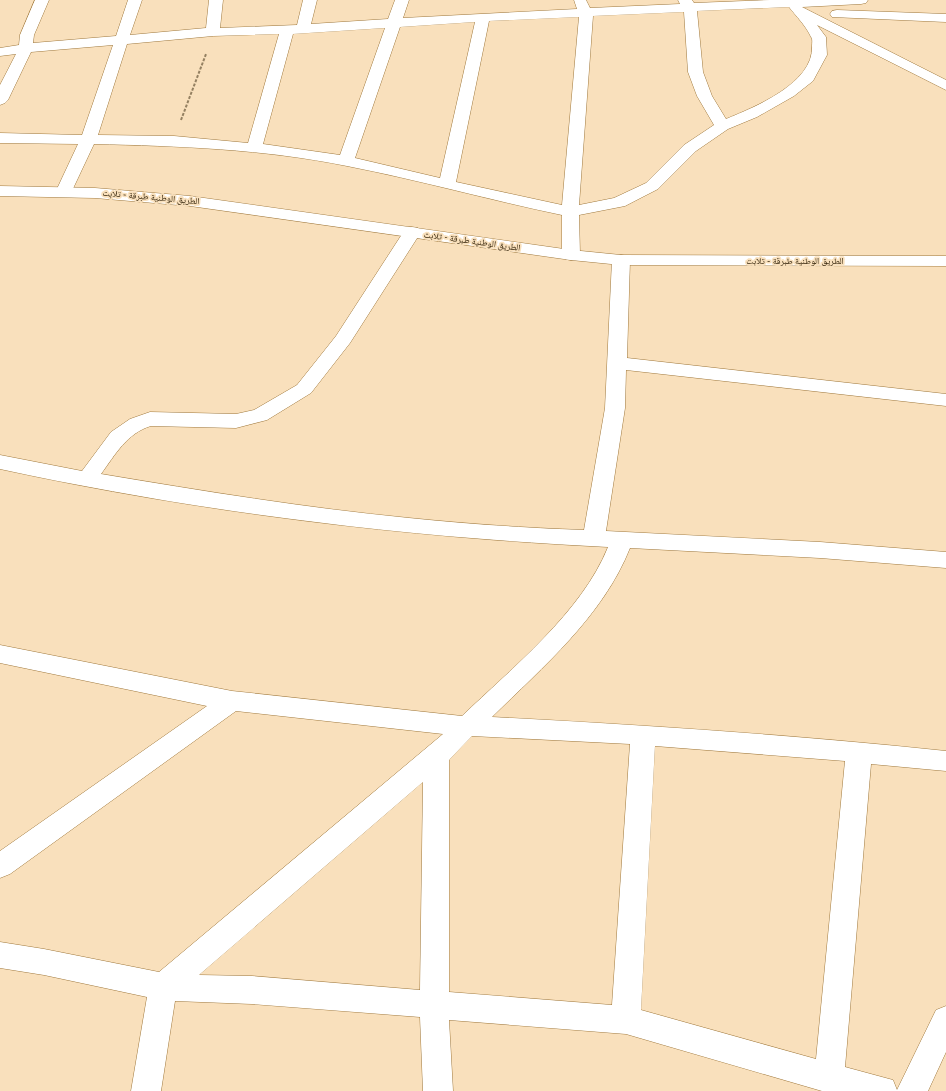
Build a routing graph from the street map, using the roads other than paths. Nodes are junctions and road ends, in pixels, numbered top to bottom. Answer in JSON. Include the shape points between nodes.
{"nodes":[{"id":1,"x":42,"y":0,"type":"edge"},
{"id":2,"x":135,"y":0,"type":"edge"},
{"id":3,"x":216,"y":0,"type":"edge"},
{"id":4,"x":310,"y":0,"type":"edge"},
{"id":5,"x":402,"y":0,"type":"edge"},
{"id":6,"x":861,"y":0,"type":"edge"},
{"id":7,"x":687,"y":4,"type":"edge"},
{"id":8,"x":583,"y":7,"type":"edge"},
{"id":9,"x":797,"y":8,"type":"edge"},
{"id":10,"x":483,"y":17,"type":"junction"},
{"id":11,"x":946,"y":18,"type":"edge"},
{"id":12,"x":394,"y":24,"type":"junction"},
{"id":13,"x":303,"y":29,"type":"junction"},
{"id":14,"x":287,"y":30,"type":"junction"},
{"id":15,"x":213,"y":32,"type":"junction"},
{"id":16,"x":123,"y":39,"type":"junction"},
{"id":17,"x":26,"y":48,"type":"junction"},
{"id":18,"x":0,"y":52,"type":"edge"},
{"id":19,"x":946,"y":86,"type":"edge"},
{"id":20,"x":0,"y":100,"type":"edge"},
{"id":21,"x":723,"y":126,"type":"junction"},
{"id":22,"x":0,"y":138,"type":"edge"},
{"id":23,"x":88,"y":140,"type":"junction"},
{"id":24,"x":254,"y":148,"type":"junction"},
{"id":25,"x":346,"y":161,"type":"junction"},
{"id":26,"x":447,"y":185,"type":"junction"},
{"id":27,"x":0,"y":191,"type":"edge"},
{"id":28,"x":64,"y":191,"type":"junction"},
{"id":29,"x":570,"y":212,"type":"junction"},
{"id":30,"x":412,"y":232,"type":"junction"},
{"id":31,"x":571,"y":255,"type":"junction"},
{"id":32,"x":620,"y":260,"type":"junction"},
{"id":33,"x":946,"y":261,"type":"edge"},
{"id":34,"x":616,"y":363,"type":"junction"},
{"id":35,"x":946,"y":400,"type":"edge"},
{"id":36,"x":0,"y":462,"type":"edge"},
{"id":37,"x":25,"y":467,"type":"junction"},
{"id":38,"x":0,"y":476,"type":"edge"},
{"id":39,"x":86,"y":480,"type":"junction"},
{"id":40,"x":594,"y":539,"type":"junction"},
{"id":41,"x":622,"y":541,"type":"junction"},
{"id":42,"x":946,"y":560,"type":"edge"},
{"id":43,"x":10,"y":655,"type":"edge"},
{"id":44,"x":0,"y":671,"type":"edge"},
{"id":45,"x":232,"y":701,"type":"junction"},
{"id":46,"x":466,"y":726,"type":"junction"},
{"id":47,"x":643,"y":735,"type":"junction"},
{"id":48,"x":859,"y":752,"type":"junction"},
{"id":49,"x":436,"y":756,"type":"junction"},
{"id":50,"x":946,"y":761,"type":"edge"},
{"id":51,"x":0,"y":866,"type":"edge"},
{"id":52,"x":0,"y":955,"type":"edge"},
{"id":53,"x":163,"y":987,"type":"junction"},
{"id":54,"x":434,"y":1005,"type":"junction"},
{"id":55,"x":626,"y":1020,"type":"junction"},
{"id":56,"x":946,"y":1020,"type":"edge"},
{"id":57,"x":829,"y":1078,"type":"junction"},
{"id":58,"x":146,"y":1091,"type":"edge"},
{"id":59,"x":438,"y":1091,"type":"edge"},
{"id":60,"x":882,"y":1091,"type":"edge"},
{"id":61,"x":912,"y":1091,"type":"edge"}],
"edges":[{"from":1,"to":17,"type":"street","via":[[27,35]]},
{"from":2,"to":16,"type":"street"},
{"from":3,"to":15,"type":"street"},
{"from":4,"to":13,"type":"street"},
{"from":5,"to":12,"type":"street"},
{"from":6,"to":9,"type":"street"},
{"from":7,"to":8,"type":"street"},
{"from":7,"to":9,"type":"street"},
{"from":7,"to":21,"type":"street","via":[[692,18],[694,63],[706,101]]},
{"from":8,"to":10,"type":"street"},
{"from":8,"to":29,"type":"street"},
{"from":9,"to":11,"type":"street"},
{"from":9,"to":19,"type":"street"},
{"from":9,"to":21,"type":"street","via":[[818,37],[820,55],[808,78],[789,93],[752,114]]},
{"from":10,"to":12,"type":"street"},
{"from":10,"to":26,"type":"street"},
{"from":12,"to":13,"type":"street"},
{"from":12,"to":25,"type":"street"},
{"from":13,"to":14,"type":"street"},
{"from":14,"to":15,"type":"street"},
{"from":14,"to":24,"type":"street"},
{"from":15,"to":16,"type":"street"},
{"from":16,"to":17,"type":"street"},
{"from":16,"to":23,"type":"street"},
{"from":17,"to":18,"type":"street"},
{"from":17,"to":20,"type":"street"},
{"from":21,"to":29,"type":"street","via":[[690,148],[652,186],[619,202]]},
{"from":22,"to":23,"type":"street"},
{"from":23,"to":24,"type":"street","via":[[174,141]]},
{"from":23,"to":28,"type":"street"},
{"from":24,"to":25,"type":"street"},
{"from":25,"to":26,"type":"street"},
{"from":26,"to":29,"type":"street"},
{"from":27,"to":28,"type":"street","name":"الطريق الوطنية طبرقة - تلابت"},
{"from":28,"to":30,"type":"street","name":"الطريق الوطنية طبرقة - تلابت","via":[[190,201]]},
{"from":29,"to":31,"type":"street"},
{"from":30,"to":31,"type":"street","name":"الطريق الوطنية طبرقة - تلابت"},
{"from":30,"to":39,"type":"street","via":[[343,339],[304,389],[266,412],[236,421],[150,420],[137,423],[119,437]]},
{"from":31,"to":32,"type":"street","name":"الطريق الوطنية طبرقة - تلابت"},
{"from":32,"to":33,"type":"street","name":"الطريق الوطنية طبرقة - تلابت"},
{"from":32,"to":34,"type":"street"},
{"from":34,"to":35,"type":"street"},
{"from":34,"to":40,"type":"street","via":[[615,408]]},
{"from":36,"to":37,"type":"street"},
{"from":37,"to":38,"type":"street"},
{"from":37,"to":39,"type":"street"},
{"from":39,"to":40,"type":"street","via":[[312,515],[440,529]]},
{"from":40,"to":41,"type":"street"},
{"from":41,"to":42,"type":"street","via":[[735,545]]},
{"from":41,"to":46,"type":"street","via":[[613,563],[588,601],[553,643]]},
{"from":43,"to":44,"type":"street"},
{"from":43,"to":45,"type":"street"},
{"from":45,"to":46,"type":"street"},
{"from":45,"to":51,"type":"street"},
{"from":46,"to":47,"type":"street"},
{"from":46,"to":49,"type":"street"},
{"from":47,"to":48,"type":"street"},
{"from":47,"to":55,"type":"street"},
{"from":48,"to":50,"type":"street"},
{"from":48,"to":57,"type":"street"},
{"from":49,"to":53,"type":"street"},
{"from":49,"to":54,"type":"street"},
{"from":52,"to":53,"type":"street"},
{"from":53,"to":54,"type":"street","via":[[252,990]]},
{"from":53,"to":58,"type":"street"},
{"from":54,"to":55,"type":"street"},
{"from":54,"to":59,"type":"street"},
{"from":55,"to":57,"type":"street"},
{"from":56,"to":61,"type":"street"},
{"from":57,"to":60,"type":"street"}]}
